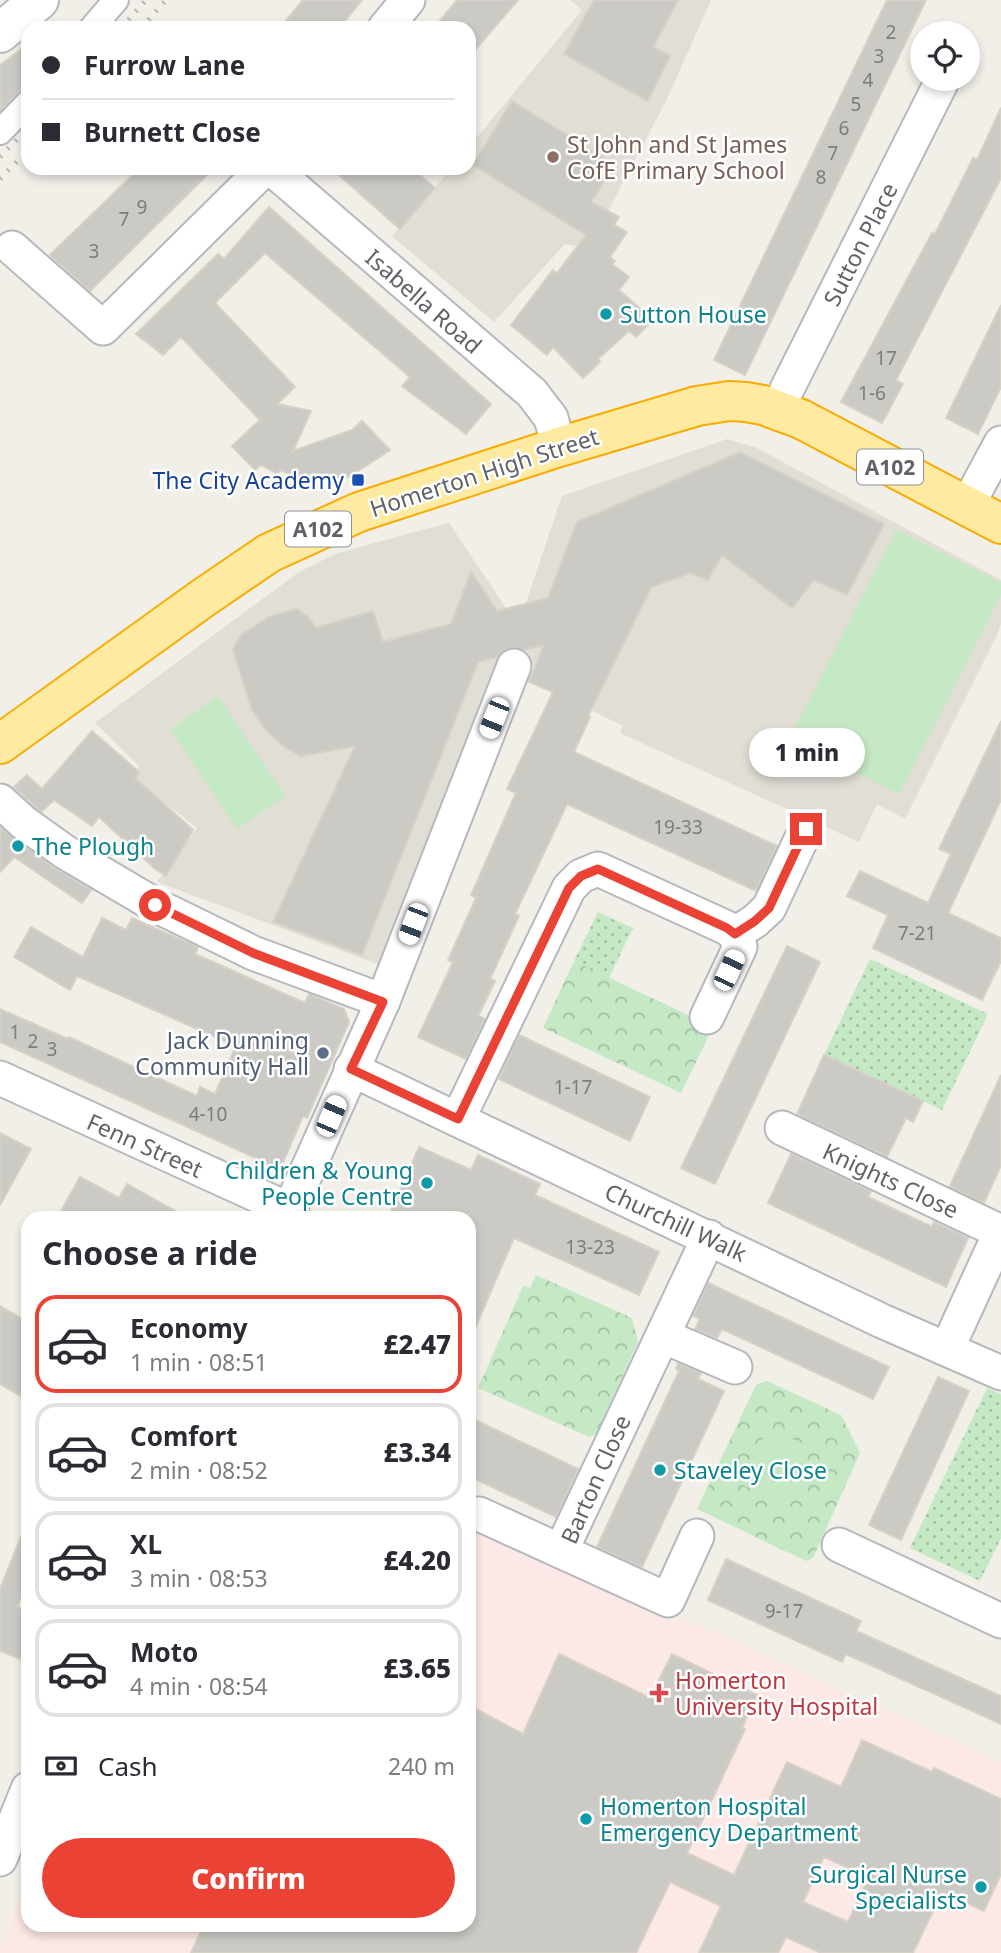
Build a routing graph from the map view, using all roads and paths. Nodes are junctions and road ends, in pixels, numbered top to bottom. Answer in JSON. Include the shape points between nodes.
{"nodes":[{"id":1,"x":39,"y":0,"type":"edge"},
{"id":2,"x":116,"y":0,"type":"edge"},
{"id":3,"x":408,"y":0,"type":"edge"},
{"id":4,"x":98,"y":21,"type":"edge"},
{"id":5,"x":391,"y":21,"type":"edge"},
{"id":6,"x":0,"y":33,"type":"edge"},
{"id":7,"x":937,"y":91,"type":"edge"},
{"id":8,"x":21,"y":110,"type":"edge"},
{"id":9,"x":0,"y":132,"type":"edge"},
{"id":10,"x":258,"y":175,"type":"edge"},
{"id":11,"x":279,"y":175,"type":"edge"},
{"id":12,"x":12,"y":248,"type":"dead end"},
{"id":13,"x":779,"y":410,"type":"junction"},
{"id":14,"x":1001,"y":443,"type":"edge"},
{"id":15,"x":559,"y":447,"type":"junction"},
{"id":16,"x":967,"y":506,"type":"junction"},
{"id":17,"x":1001,"y":524,"type":"edge"},
{"id":18,"x":514,"y":666,"type":"dead end"},
{"id":19,"x":0,"y":744,"type":"edge"},
{"id":20,"x":0,"y":801,"type":"edge"},
{"id":21,"x":806,"y":829,"type":"dead end"},
{"id":22,"x":735,"y":934,"type":"junction"},
{"id":23,"x":383,"y":1002,"type":"junction"},
{"id":24,"x":707,"y":1017,"type":"dead end"},
{"id":25,"x":351,"y":1069,"type":"junction"},
{"id":26,"x":0,"y":1078,"type":"edge"},
{"id":27,"x":458,"y":1119,"type":"junction"},
{"id":28,"x":782,"y":1128,"type":"dead end"},
{"id":29,"x":282,"y":1211,"type":"edge"},
{"id":30,"x":289,"y":1211,"type":"edge"},
{"id":31,"x":1001,"y":1231,"type":"edge"},
{"id":32,"x":709,"y":1237,"type":"junction"},
{"id":33,"x":663,"y":1336,"type":"junction"},
{"id":34,"x":947,"y":1349,"type":"junction"},
{"id":35,"x":735,"y":1367,"type":"dead end"},
{"id":36,"x":1001,"y":1373,"type":"edge"},
{"id":37,"x":479,"y":1514,"type":"dead end"},
{"id":38,"x":697,"y":1536,"type":"dead end"},
{"id":39,"x":838,"y":1545,"type":"dead end"},
{"id":40,"x":561,"y":1551,"type":"junction"},
{"id":41,"x":1001,"y":1621,"type":"edge"},
{"id":42,"x":21,"y":1806,"type":"edge"},
{"id":43,"x":0,"y":1859,"type":"edge"}],
"edges":[{"from":1,"to":6,"type":"main road"},
{"from":2,"to":4,"type":"street"},
{"from":3,"to":5,"type":"street"},
{"from":7,"to":13,"type":"street","name":"Sutton Place"},
{"from":8,"to":9,"type":"street"},
{"from":10,"to":12,"type":"street","via":[[103,328]]},
{"from":11,"to":15,"type":"street","name":"Isabella Road","via":[[532,393],[551,418]]},
{"from":13,"to":15,"type":"highway","name":"Homerton High Street","number":"A102","via":[[746,402],[698,405]]},
{"from":13,"to":16,"type":"highway","number":"A102"},
{"from":14,"to":16,"type":"street"},
{"from":15,"to":19,"type":"highway","name":"Homerton High Street","number":"A102","via":[[359,512],[270,553]]},
{"from":16,"to":17,"type":"highway","number":"A102"},
{"from":18,"to":23,"type":"street"},
{"from":20,"to":23,"type":"street","via":[[65,852],[155,905],[253,953]]},
{"from":21,"to":22,"type":"street","via":[[769,908]]},
{"from":22,"to":24,"type":"street","via":[[740,947]]},
{"from":22,"to":27,"type":"street","via":[[598,869],[581,876],[569,888]]},
{"from":23,"to":25,"type":"street"},
{"from":25,"to":27,"type":"street","name":"Churchill Walk"},
{"from":25,"to":30,"type":"street"},
{"from":26,"to":29,"type":"street","name":"Fenn Street"},
{"from":27,"to":32,"type":"street","name":"Churchill Walk"},
{"from":28,"to":31,"type":"street","name":"Knights Close"},
{"from":31,"to":34,"type":"street"},
{"from":32,"to":33,"type":"street","name":"Barton Close"},
{"from":32,"to":34,"type":"street","name":"Churchill Walk"},
{"from":33,"to":35,"type":"street"},
{"from":33,"to":40,"type":"street","name":"Barton Close"},
{"from":34,"to":36,"type":"street","name":"Churchill Walk"},
{"from":37,"to":40,"type":"street"},
{"from":38,"to":40,"type":"street","name":"Barton Close","via":[[668,1600]]},
{"from":39,"to":41,"type":"street"},
{"from":42,"to":43,"type":"street"}]}
